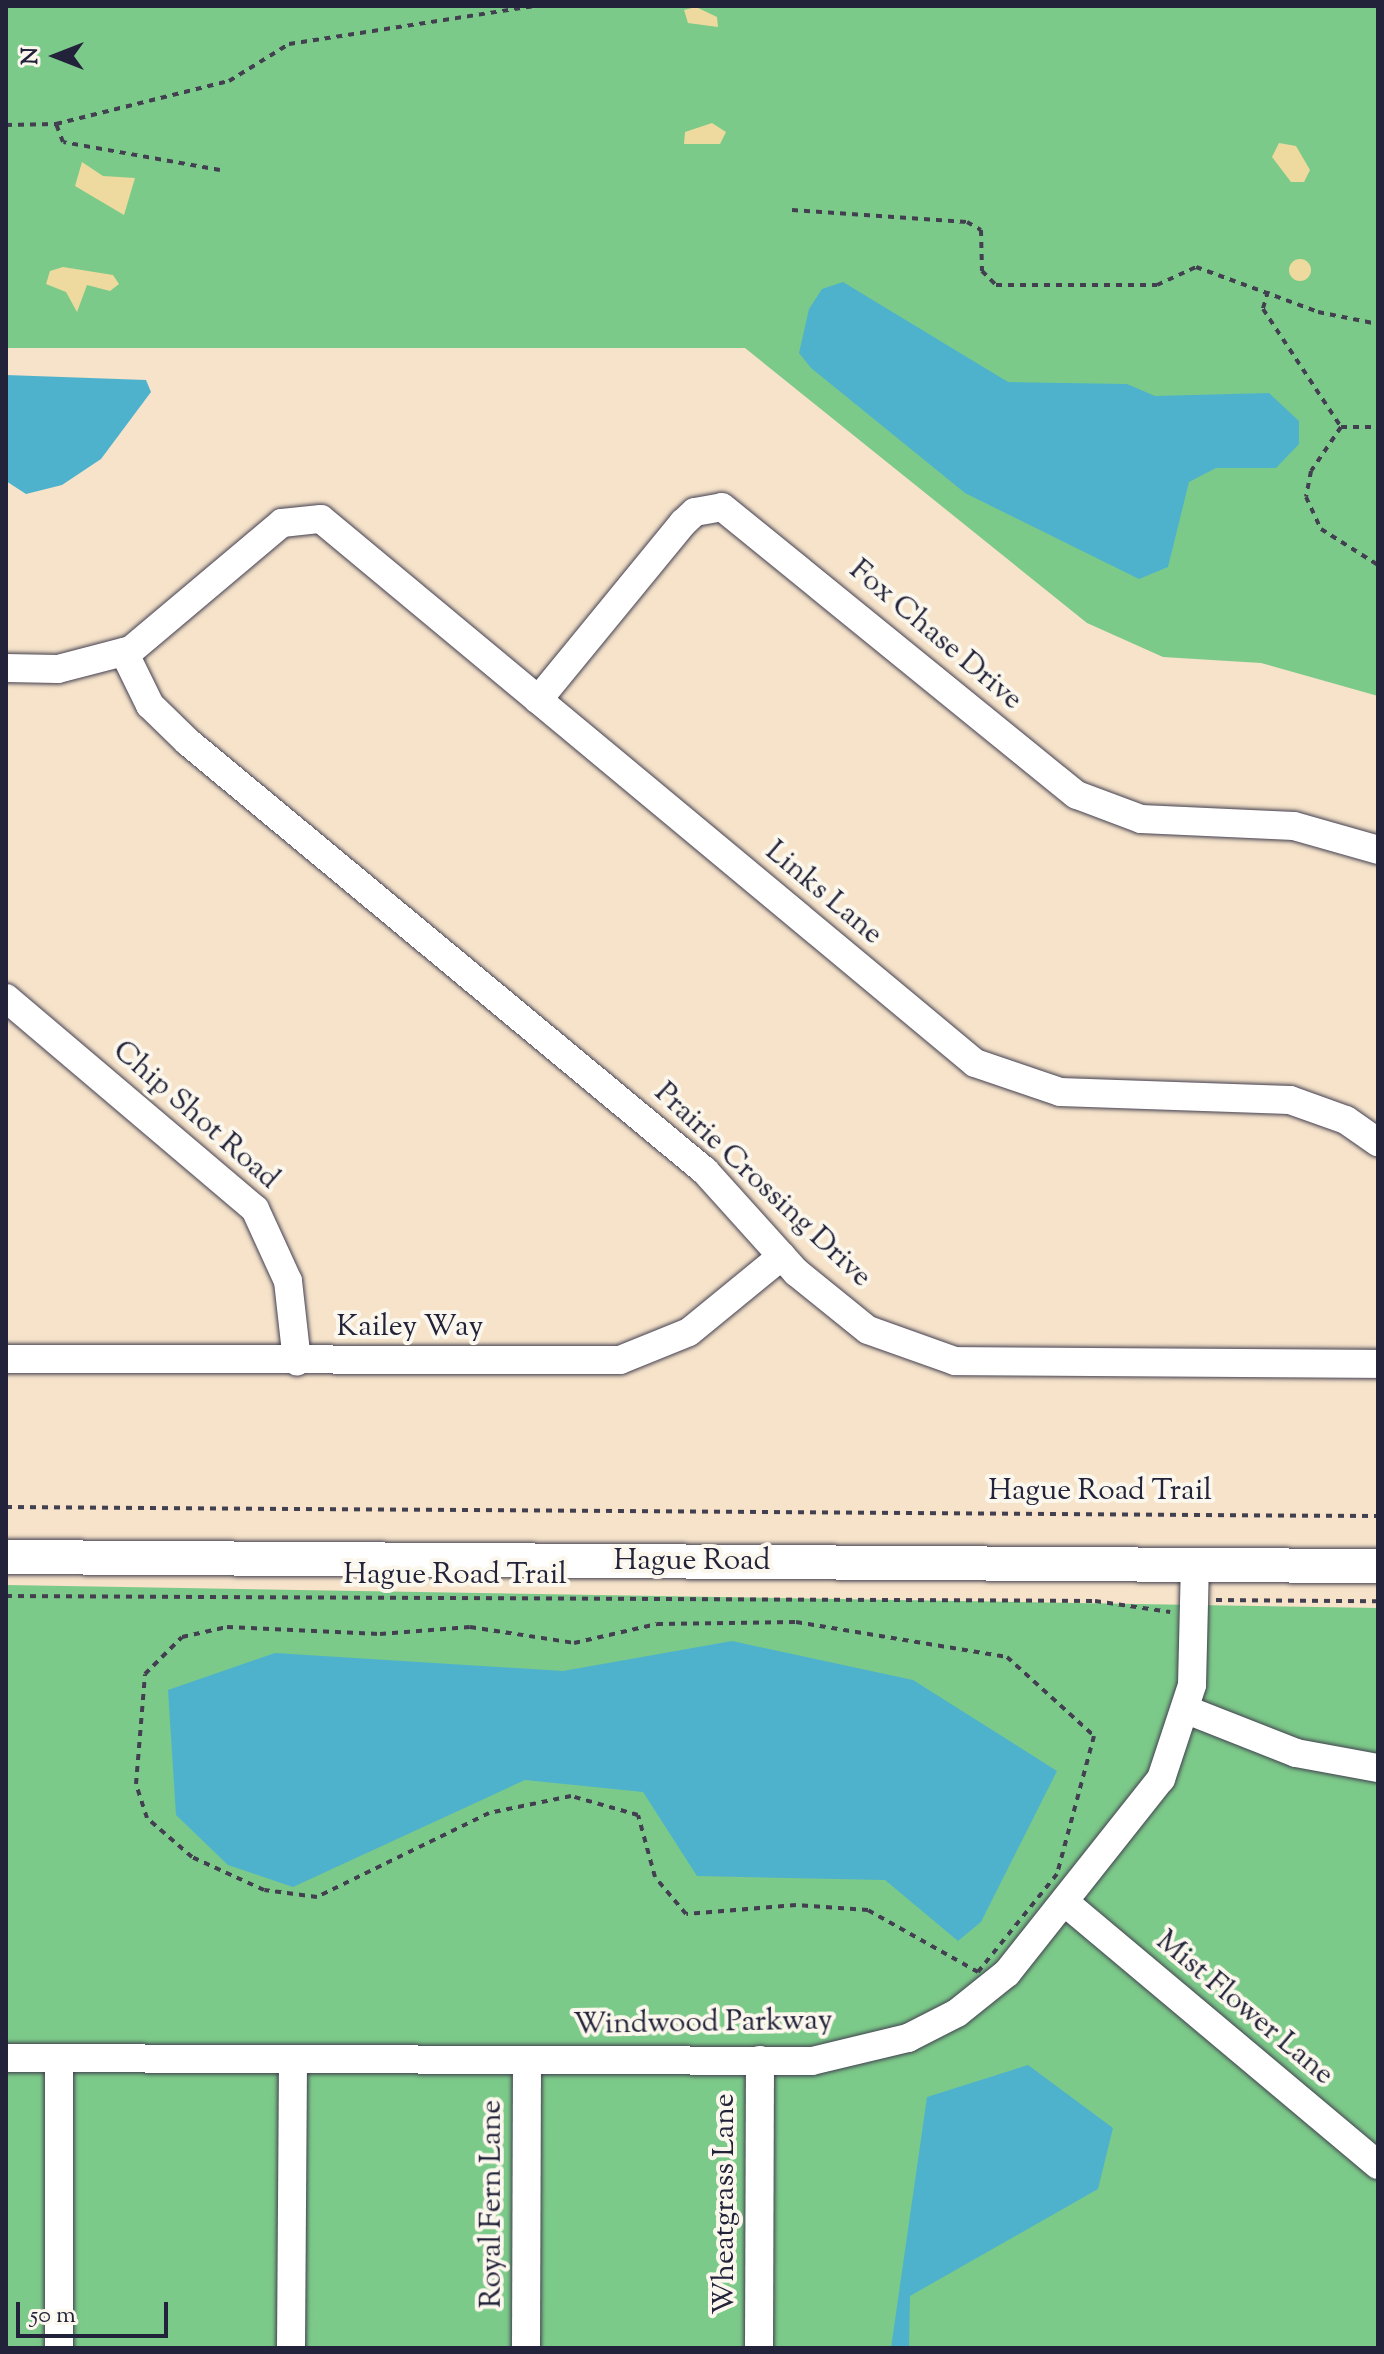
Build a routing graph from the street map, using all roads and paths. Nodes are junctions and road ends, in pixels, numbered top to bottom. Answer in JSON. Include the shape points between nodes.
{"nodes":[{"id":1,"x":535,"y":6,"type":"edge"},
{"id":2,"x":776,"y":6,"type":"edge"},
{"id":3,"x":852,"y":6,"type":"edge"},
{"id":4,"x":56,"y":124,"type":"junction"},
{"id":5,"x":6,"y":125,"type":"edge"},
{"id":6,"x":220,"y":170,"type":"dead end"},
{"id":7,"x":792,"y":210,"type":"dead end"},
{"id":8,"x":1269,"y":291,"type":"junction"},
{"id":9,"x":1378,"y":324,"type":"edge"},
{"id":10,"x":1341,"y":427,"type":"junction"},
{"id":11,"x":1378,"y":427,"type":"edge"},
{"id":12,"x":1378,"y":565,"type":"edge"},
{"id":13,"x":124,"y":652,"type":"junction"},
{"id":14,"x":6,"y":668,"type":"edge"},
{"id":15,"x":538,"y":700,"type":"junction"},
{"id":16,"x":1378,"y":850,"type":"edge"},
{"id":17,"x":6,"y":998,"type":"edge"},
{"id":18,"x":1378,"y":1142,"type":"edge"},
{"id":19,"x":782,"y":1256,"type":"junction"},
{"id":20,"x":6,"y":1359,"type":"edge"},
{"id":21,"x":297,"y":1361,"type":"junction"},
{"id":22,"x":1378,"y":1364,"type":"edge"},
{"id":23,"x":6,"y":1507,"type":"edge"},
{"id":24,"x":1378,"y":1516,"type":"edge"},
{"id":25,"x":6,"y":1557,"type":"edge"},
{"id":26,"x":1195,"y":1565,"type":"junction"},
{"id":27,"x":1378,"y":1566,"type":"edge"},
{"id":28,"x":6,"y":1596,"type":"edge"},
{"id":29,"x":1194,"y":1600,"type":"junction"},
{"id":30,"x":1378,"y":1601,"type":"edge"},
{"id":31,"x":1187,"y":1710,"type":"junction"},
{"id":32,"x":1378,"y":1768,"type":"edge"},
{"id":33,"x":192,"y":1857,"type":"joint"},
{"id":34,"x":1067,"y":1904,"type":"junction"},
{"id":35,"x":6,"y":2058,"type":"edge"},
{"id":36,"x":59,"y":2058,"type":"junction"},
{"id":37,"x":293,"y":2059,"type":"junction"},
{"id":38,"x":760,"y":2060,"type":"junction"},
{"id":39,"x":527,"y":2061,"type":"junction"},
{"id":40,"x":1378,"y":2165,"type":"edge"},
{"id":41,"x":59,"y":2348,"type":"edge"},
{"id":42,"x":291,"y":2348,"type":"edge"},
{"id":43,"x":526,"y":2348,"type":"edge"},
{"id":44,"x":759,"y":2348,"type":"edge"}],
"edges":[{"from":1,"to":4,"type":"path","via":[[289,44],[229,81]]},
{"from":2,"to":3,"type":"path"},
{"from":4,"to":5,"type":"path"},
{"from":4,"to":6,"type":"path","via":[[63,142]]},
{"from":7,"to":8,"type":"path","via":[[977,225],[982,271],[996,285],[1157,285],[1196,267]]},
{"from":8,"to":9,"type":"path"},
{"from":8,"to":10,"type":"path","via":[[1263,309]]},
{"from":10,"to":11,"type":"path"},
{"from":10,"to":12,"type":"path","via":[[1311,471],[1306,497],[1321,529]]},
{"from":13,"to":14,"type":"street","via":[[58,669]]},
{"from":13,"to":15,"type":"street","name":"Links Lane","via":[[177,618],[271,531],[302,516],[321,519]]},
{"from":13,"to":19,"type":"street","name":"Prairie Crossing Drive","via":[[150,705],[177,731],[705,1171]]},
{"from":15,"to":16,"type":"street","name":"Fox Chase Drive","via":[[683,523],[695,512],[722,507],[1077,795],[1141,819],[1294,826]]},
{"from":15,"to":18,"type":"street","name":"Links Lane","via":[[975,1063],[1060,1092],[1290,1100],[1346,1120]]},
{"from":17,"to":21,"type":"street","name":"Chip Shot Road","via":[[255,1209],[288,1281]]},
{"from":19,"to":21,"type":"street","name":"Kailey Way","via":[[689,1332],[620,1360]]},
{"from":19,"to":22,"type":"street","name":"Prairie Crossing Drive","via":[[868,1330],[955,1361]]},
{"from":20,"to":21,"type":"street","name":"Kailey Way"},
{"from":23,"to":24,"type":"path","name":"Hague Road Trail"},
{"from":25,"to":26,"type":"main road","name":"Hague Road"},
{"from":26,"to":27,"type":"main road","name":"Hague Road"},
{"from":26,"to":29,"type":"street","name":"Windwood Parkway"},
{"from":28,"to":29,"type":"path","name":"Hague Road Trail","via":[[1095,1601],[1128,1602],[1163,1615]]},
{"from":29,"to":30,"type":"path","name":"Hague Road Trail"},
{"from":29,"to":31,"type":"street","name":"Windwood Parkway"},
{"from":31,"to":32,"type":"street","via":[[1296,1753]]},
{"from":31,"to":34,"type":"street","name":"Windwood Parkway","via":[[1161,1779]]},
{"from":33,"to":33,"type":"path","via":[[264,1890],[317,1897],[489,1813],[571,1796],[638,1815],[655,1877],[686,1914],[796,1905],[868,1910],[978,1972],[1057,1874],[1094,1736],[1007,1657],[796,1622],[657,1624],[574,1643],[470,1627],[380,1634],[227,1627],[182,1637],[145,1674],[138,1712],[136,1784],[147,1818]]},
{"from":34,"to":38,"type":"street","name":"Windwood Parkway","via":[[1007,1973],[933,2027],[845,2056]]},
{"from":34,"to":40,"type":"street","name":"Mist Flower Lane"},
{"from":35,"to":36,"type":"street","name":"Windwood Parkway"},
{"from":36,"to":37,"type":"street","name":"Windwood Parkway"},
{"from":36,"to":41,"type":"street"},
{"from":37,"to":39,"type":"street","name":"Windwood Parkway"},
{"from":37,"to":42,"type":"street"},
{"from":38,"to":39,"type":"street","name":"Windwood Parkway"},
{"from":38,"to":44,"type":"street","name":"Wheatgrass Lane"},
{"from":39,"to":43,"type":"street","name":"Royal Fern Lane"}]}
